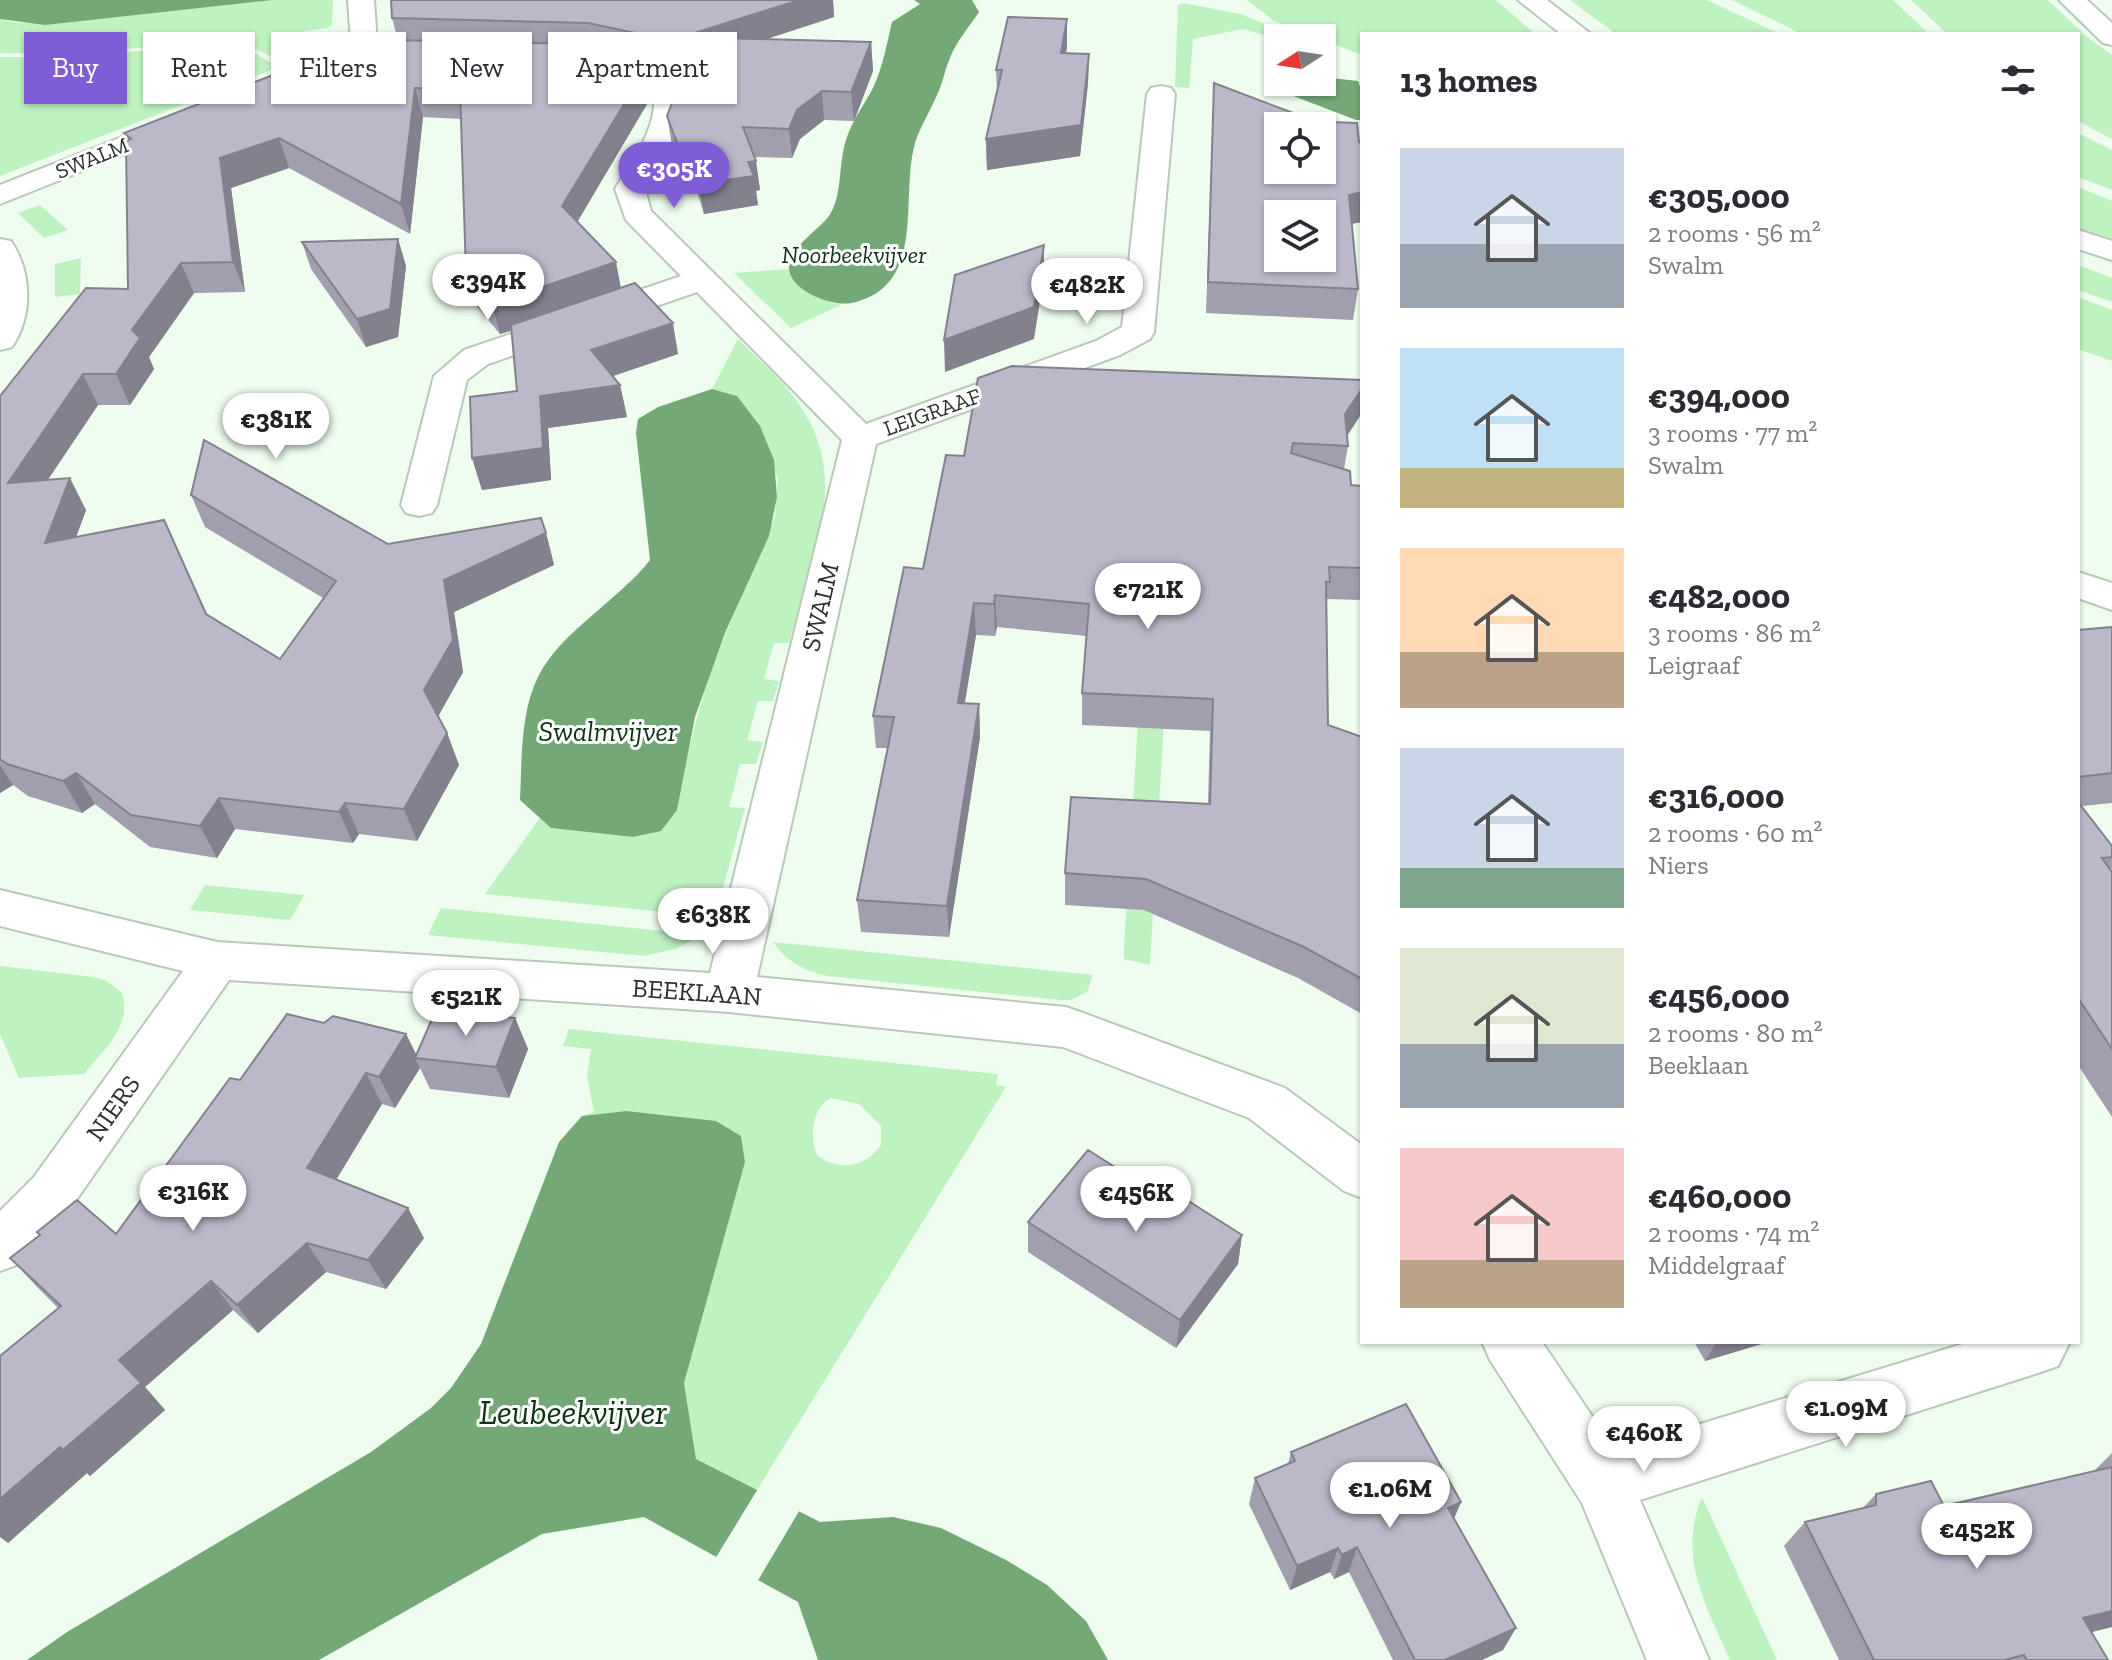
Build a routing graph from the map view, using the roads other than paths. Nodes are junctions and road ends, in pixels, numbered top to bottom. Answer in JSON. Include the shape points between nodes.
{"nodes":[{"id":1,"x":361,"y":0,"type":"edge"},
{"id":2,"x":1531,"y":0,"type":"edge"},
{"id":3,"x":2072,"y":0,"type":"edge"},
{"id":4,"x":371,"y":32,"type":"edge"},
{"id":5,"x":1575,"y":32,"type":"edge"},
{"id":6,"x":2112,"y":37,"type":"edge"},
{"id":7,"x":1161,"y":94,"type":"dead end"},
{"id":8,"x":670,"y":104,"type":"edge"},
{"id":9,"x":206,"y":111,"type":"edge"},
{"id":10,"x":0,"y":195,"type":"edge"},
{"id":11,"x":2080,"y":240,"type":"edge"},
{"id":12,"x":0,"y":248,"type":"edge"},
{"id":13,"x":2112,"y":251,"type":"edge"},
{"id":14,"x":701,"y":280,"type":"junction"},
{"id":15,"x":0,"y":340,"type":"edge"},
{"id":16,"x":860,"y":438,"type":"junction"},
{"id":17,"x":419,"y":505,"type":"dead end"},
{"id":18,"x":2080,"y":585,"type":"edge"},
{"id":19,"x":2112,"y":597,"type":"edge"},
{"id":20,"x":0,"y":908,"type":"edge"},
{"id":21,"x":217,"y":961,"type":"junction"},
{"id":22,"x":729,"y":993,"type":"junction"},
{"id":23,"x":1360,"y":1173,"type":"edge"},
{"id":24,"x":0,"y":1247,"type":"edge"},
{"id":25,"x":1511,"y":1344,"type":"edge"},
{"id":26,"x":2040,"y":1344,"type":"edge"},
{"id":27,"x":1603,"y":1483,"type":"junction"},
{"id":28,"x":1678,"y":1660,"type":"edge"}],
"edges":[{"from":1,"to":4,"type":"main road"},
{"from":2,"to":5,"type":"main road"},
{"from":3,"to":6,"type":"main road"},
{"from":7,"to":16,"type":"main road","name":"LEIGRAAF","via":[[1138,332],[1108,348]]},
{"from":8,"to":14,"type":"main road","via":[[630,189],[637,214]]},
{"from":9,"to":10,"type":"main road","name":"SWALM"},
{"from":11,"to":13,"type":"main road"},
{"from":12,"to":15,"type":"main road","via":[[9,262],[12,288]]},
{"from":14,"to":16,"type":"main road"},
{"from":14,"to":17,"type":"main road","via":[[476,357],[451,376]]},
{"from":16,"to":22,"type":"main road","name":"SWALM"},
{"from":18,"to":19,"type":"main road"},
{"from":20,"to":21,"type":"main road","name":"BEEKLAAN"},
{"from":21,"to":22,"type":"main road","name":"BEEKLAAN"},
{"from":21,"to":24,"type":"main road","name":"NIERS","via":[[52,1193]]},
{"from":22,"to":23,"type":"main road","name":"BEEKLAAN","via":[[1066,1027],[1267,1103]]},
{"from":25,"to":27,"type":"main road"},
{"from":26,"to":27,"type":"main road"},
{"from":27,"to":28,"type":"main road"}]}
